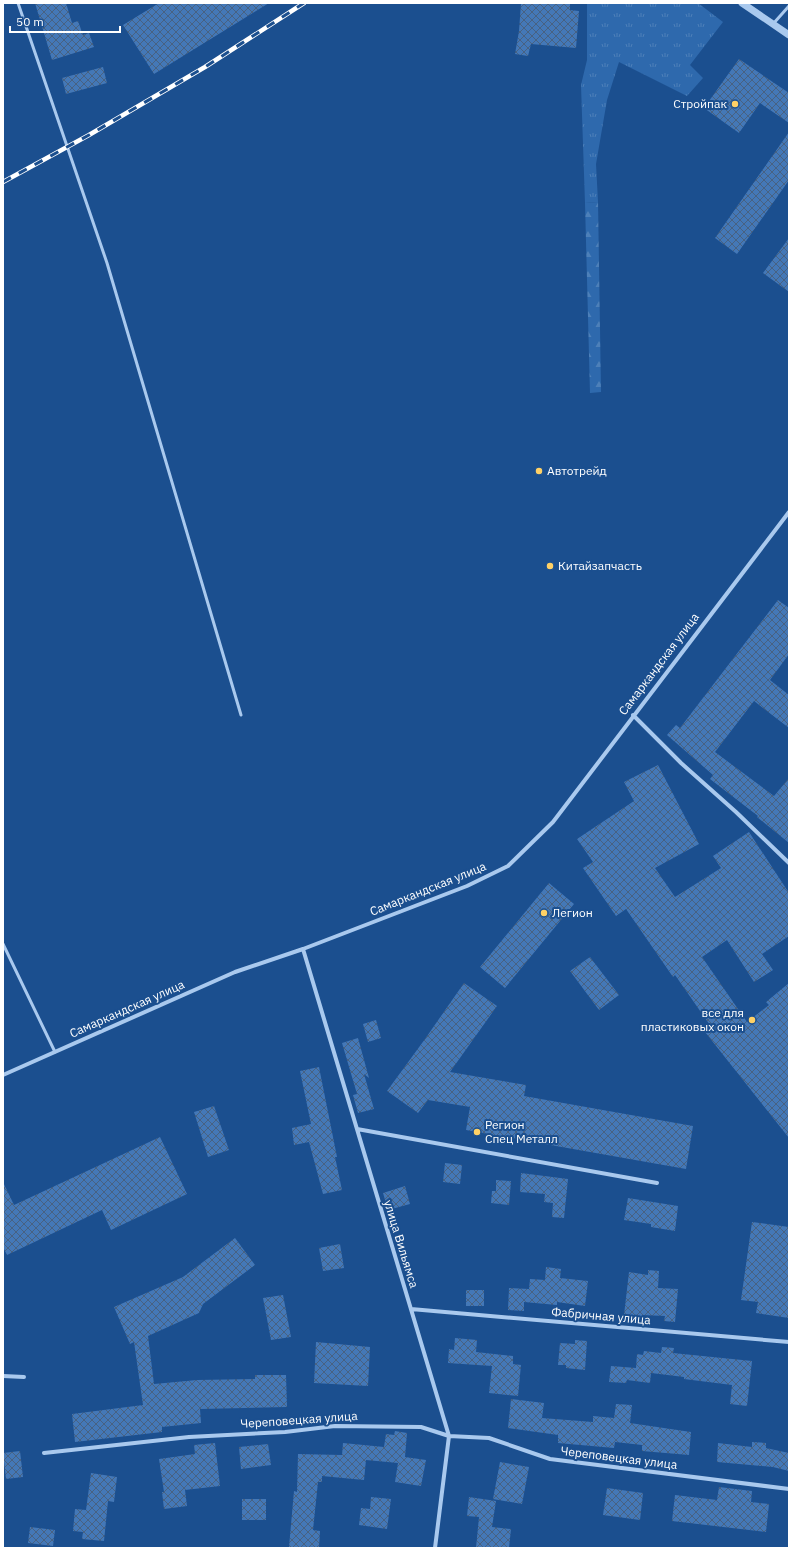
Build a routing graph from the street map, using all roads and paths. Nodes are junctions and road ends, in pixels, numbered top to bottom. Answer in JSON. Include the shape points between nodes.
{"nodes":[{"id":1,"x":18,"y":3,"type":"edge"},
{"id":2,"x":742,"y":3,"type":"edge"},
{"id":3,"x":789,"y":6,"type":"edge"},
{"id":4,"x":773,"y":24,"type":"junction"},
{"id":5,"x":789,"y":35,"type":"edge"},
{"id":6,"x":789,"y":512,"type":"edge"},
{"id":7,"x":241,"y":715,"type":"dead end"},
{"id":8,"x":633,"y":715,"type":"junction"},
{"id":9,"x":789,"y":863,"type":"edge"},
{"id":10,"x":3,"y":944,"type":"edge"},
{"id":11,"x":303,"y":949,"type":"junction"},
{"id":12,"x":55,"y":1052,"type":"junction"},
{"id":13,"x":3,"y":1075,"type":"edge"},
{"id":14,"x":357,"y":1129,"type":"junction"},
{"id":15,"x":657,"y":1183,"type":"dead end"},
{"id":16,"x":411,"y":1309,"type":"junction"},
{"id":17,"x":789,"y":1342,"type":"edge"},
{"id":18,"x":3,"y":1376,"type":"edge"},
{"id":19,"x":24,"y":1377,"type":"dead end"},
{"id":20,"x":449,"y":1436,"type":"junction"},
{"id":21,"x":44,"y":1454,"type":"dead end"},
{"id":22,"x":789,"y":1488,"type":"edge"},
{"id":23,"x":435,"y":1548,"type":"edge"}],
"edges":[{"from":1,"to":7,"type":"lane","via":[[107,262]]},
{"from":2,"to":4,"type":"street"},
{"from":3,"to":4,"type":"lane"},
{"from":4,"to":5,"type":"street"},
{"from":6,"to":8,"type":"street","name":"Самаркандская улица"},
{"from":8,"to":9,"type":"street"},
{"from":8,"to":11,"type":"street","name":"Самаркандская улица","via":[[553,822],[508,866],[467,886]]},
{"from":10,"to":12,"type":"lane"},
{"from":11,"to":12,"type":"street","name":"Самаркандская улица","via":[[235,972]]},
{"from":11,"to":14,"type":"street","name":"улица Вильямса"},
{"from":12,"to":13,"type":"street","name":"Самаркандская улица"},
{"from":14,"to":15,"type":"street"},
{"from":14,"to":16,"type":"street","name":"улица Вильямса"},
{"from":16,"to":17,"type":"street","name":"Фабричная улица"},
{"from":16,"to":20,"type":"street","name":"улица Вильямса"},
{"from":18,"to":19,"type":"street"},
{"from":20,"to":21,"type":"street","name":"Череповецкая улица","via":[[421,1427],[335,1426],[285,1432],[188,1437]]},
{"from":20,"to":22,"type":"street","name":"Череповецкая улица","via":[[489,1438],[550,1459]]},
{"from":20,"to":23,"type":"street","name":"улица Вильямса"}]}
